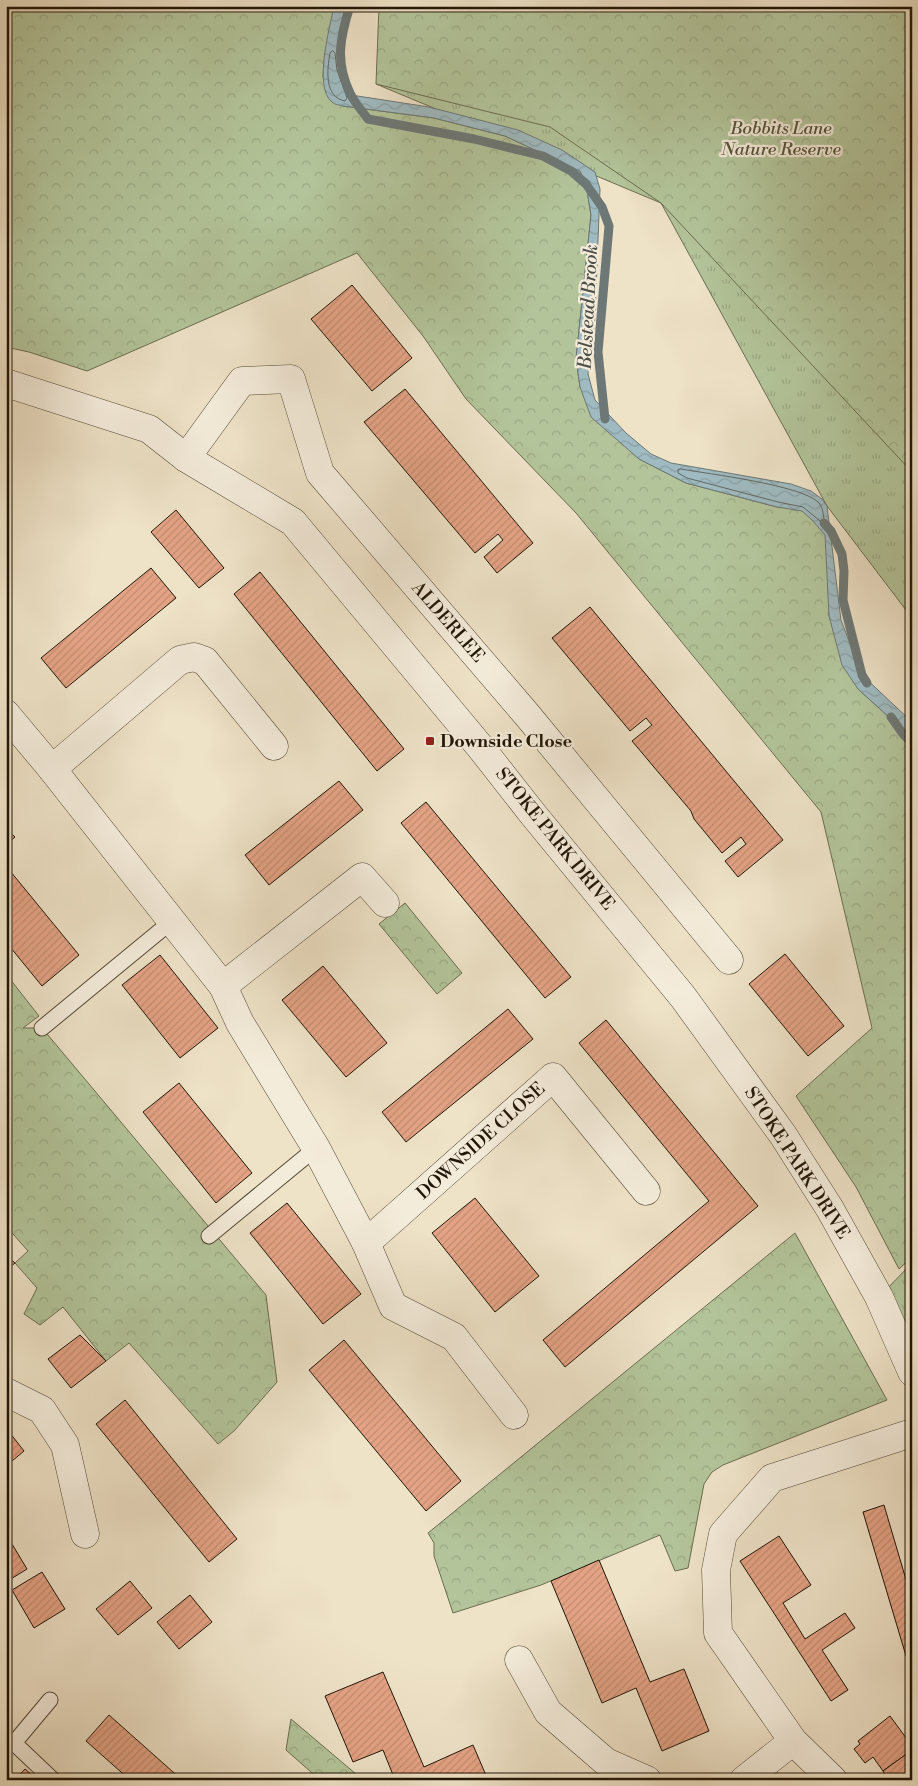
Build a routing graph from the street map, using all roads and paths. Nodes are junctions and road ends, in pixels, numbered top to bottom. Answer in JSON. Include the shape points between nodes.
{"nodes":[{"id":1,"x":6,"y":383,"type":"edge"},
{"id":2,"x":186,"y":458,"type":"junction"},
{"id":3,"x":6,"y":714,"type":"edge"},
{"id":4,"x":274,"y":746,"type":"dead end"},
{"id":5,"x":52,"y":769,"type":"junction"},
{"id":6,"x":385,"y":903,"type":"dead end"},
{"id":7,"x":172,"y":921,"type":"junction"},
{"id":8,"x":728,"y":960,"type":"dead end"},
{"id":9,"x":223,"y":986,"type":"junction"},
{"id":10,"x":42,"y":1028,"type":"dead end"},
{"id":11,"x":316,"y":1148,"type":"junction"},
{"id":12,"x":646,"y":1191,"type":"dead end"},
{"id":13,"x":209,"y":1236,"type":"dead end"},
{"id":14,"x":366,"y":1244,"type":"junction"},
{"id":15,"x":912,"y":1372,"type":"edge"},
{"id":16,"x":6,"y":1392,"type":"edge"},
{"id":17,"x":514,"y":1415,"type":"dead end"},
{"id":18,"x":912,"y":1432,"type":"edge"},
{"id":19,"x":85,"y":1534,"type":"dead end"},
{"id":20,"x":519,"y":1660,"type":"dead end"},
{"id":21,"x":50,"y":1700,"type":"dead end"},
{"id":22,"x":793,"y":1741,"type":"junction"},
{"id":23,"x":53,"y":1780,"type":"edge"},
{"id":24,"x":647,"y":1780,"type":"edge"},
{"id":25,"x":744,"y":1780,"type":"edge"},
{"id":26,"x":833,"y":1780,"type":"edge"}],
"edges":[{"from":1,"to":2,"type":"street","name":"STOKE PARK DRIVE","via":[[149,429]]},
{"from":2,"to":8,"type":"street","name":"ALDERLEE","via":[[242,381],[291,379],[320,473],[528,716]]},
{"from":2,"to":15,"type":"street","name":"STOKE PARK DRIVE","via":[[293,522],[659,967],[783,1134],[830,1209],[879,1297]]},
{"from":3,"to":5,"type":"street"},
{"from":4,"to":5,"type":"street","via":[[205,662],[194,657],[180,660]]},
{"from":5,"to":7,"type":"street"},
{"from":6,"to":9,"type":"street","via":[[362,878]]},
{"from":7,"to":9,"type":"street"},
{"from":7,"to":10,"type":"lane"},
{"from":9,"to":11,"type":"street","via":[[240,1023]]},
{"from":11,"to":13,"type":"lane"},
{"from":11,"to":14,"type":"street"},
{"from":12,"to":14,"type":"street","name":"DOWNSIDE CLOSE","via":[[553,1077]]},
{"from":14,"to":17,"type":"street","via":[[393,1306],[454,1337]]},
{"from":16,"to":19,"type":"street","via":[[42,1410],[65,1445]]},
{"from":18,"to":22,"type":"street","via":[[772,1478],[723,1534],[716,1570],[718,1633]]},
{"from":20,"to":24,"type":"street","via":[[548,1712],[606,1762]]},
{"from":21,"to":23,"type":"lane","via":[[14,1743]]},
{"from":22,"to":25,"type":"street"},
{"from":22,"to":26,"type":"street"}]}
